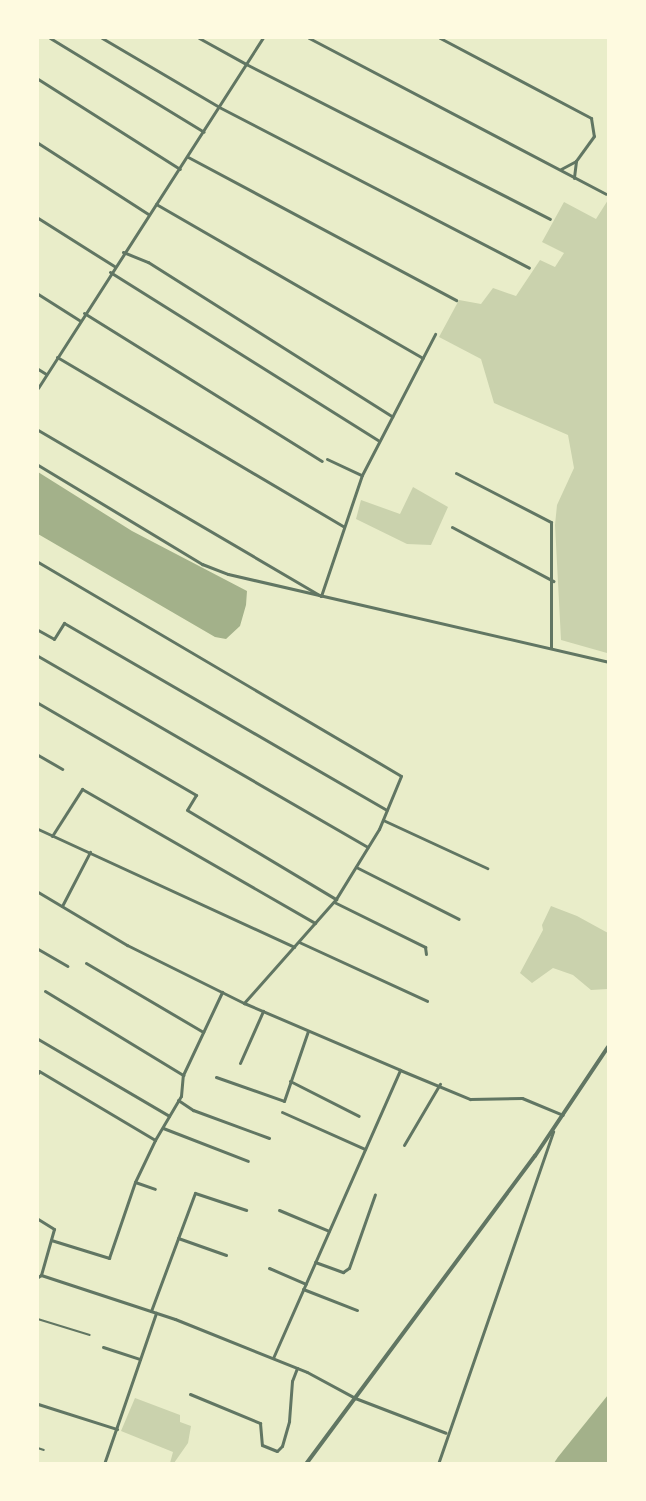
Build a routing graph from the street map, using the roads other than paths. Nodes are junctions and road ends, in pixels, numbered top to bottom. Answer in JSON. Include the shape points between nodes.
{"nodes":[{"id":1,"x":50,"y":38,"type":"edge"},
{"id":2,"x":102,"y":38,"type":"edge"},
{"id":3,"x":199,"y":38,"type":"edge"},
{"id":4,"x":263,"y":38,"type":"edge"},
{"id":5,"x":309,"y":38,"type":"edge"},
{"id":6,"x":440,"y":38,"type":"edge"},
{"id":7,"x":246,"y":64,"type":"junction"},
{"id":8,"x":38,"y":79,"type":"edge"},
{"id":9,"x":219,"y":107,"type":"junction"},
{"id":10,"x":204,"y":132,"type":"junction"},
{"id":11,"x":38,"y":143,"type":"edge"},
{"id":12,"x":188,"y":157,"type":"junction"},
{"id":13,"x":576,"y":161,"type":"junction"},
{"id":14,"x":180,"y":169,"type":"junction"},
{"id":15,"x":560,"y":170,"type":"junction"},
{"id":16,"x":574,"y":177,"type":"junction"},
{"id":17,"x":606,"y":194,"type":"dead end"},
{"id":18,"x":156,"y":204,"type":"junction"},
{"id":19,"x":148,"y":214,"type":"junction"},
{"id":20,"x":38,"y":218,"type":"edge"},
{"id":21,"x":550,"y":219,"type":"dead end"},
{"id":22,"x":123,"y":252,"type":"junction"},
{"id":23,"x":114,"y":266,"type":"junction"},
{"id":24,"x":528,"y":268,"type":"dead end"},
{"id":25,"x":110,"y":273,"type":"junction"},
{"id":26,"x":38,"y":294,"type":"edge"},
{"id":27,"x":456,"y":300,"type":"dead end"},
{"id":28,"x":84,"y":313,"type":"junction"},
{"id":29,"x":80,"y":321,"type":"junction"},
{"id":30,"x":435,"y":334,"type":"dead end"},
{"id":31,"x":57,"y":357,"type":"junction"},
{"id":32,"x":423,"y":358,"type":"junction"},
{"id":33,"x":38,"y":369,"type":"edge"},
{"id":34,"x":46,"y":374,"type":"junction"},
{"id":35,"x":38,"y":388,"type":"edge"},
{"id":36,"x":392,"y":416,"type":"junction"},
{"id":37,"x":38,"y":430,"type":"edge"},
{"id":38,"x":378,"y":440,"type":"junction"},
{"id":39,"x":327,"y":459,"type":"dead end"},
{"id":40,"x":322,"y":461,"type":"dead end"},
{"id":41,"x":38,"y":465,"type":"edge"},
{"id":42,"x":456,"y":473,"type":"dead end"},
{"id":43,"x":362,"y":475,"type":"junction"},
{"id":44,"x":343,"y":526,"type":"junction"},
{"id":45,"x":452,"y":527,"type":"dead end"},
{"id":46,"x":38,"y":562,"type":"edge"},
{"id":47,"x":553,"y":581,"type":"junction"},
{"id":48,"x":321,"y":596,"type":"junction"},
{"id":49,"x":38,"y":630,"type":"edge"},
{"id":50,"x":551,"y":647,"type":"junction"},
{"id":51,"x":38,"y":656,"type":"edge"},
{"id":52,"x":609,"y":662,"type":"edge"},
{"id":53,"x":38,"y":703,"type":"edge"},
{"id":54,"x":38,"y":755,"type":"edge"},
{"id":55,"x":62,"y":769,"type":"dead end"},
{"id":56,"x":387,"y":810,"type":"junction"},
{"id":57,"x":383,"y":820,"type":"junction"},
{"id":58,"x":38,"y":829,"type":"edge"},
{"id":59,"x":52,"y":836,"type":"junction"},
{"id":60,"x":368,"y":847,"type":"junction"},
{"id":61,"x":90,"y":852,"type":"junction"},
{"id":62,"x":356,"y":867,"type":"junction"},
{"id":63,"x":487,"y":868,"type":"dead end"},
{"id":64,"x":38,"y":892,"type":"edge"},
{"id":65,"x":335,"y":901,"type":"junction"},
{"id":66,"x":62,"y":907,"type":"junction"},
{"id":67,"x":459,"y":919,"type":"dead end"},
{"id":68,"x":315,"y":923,"type":"junction"},
{"id":69,"x":299,"y":942,"type":"junction"},
{"id":70,"x":294,"y":947,"type":"junction"},
{"id":71,"x":38,"y":949,"type":"edge"},
{"id":72,"x":426,"y":954,"type":"dead end"},
{"id":73,"x":86,"y":963,"type":"dead end"},
{"id":74,"x":67,"y":966,"type":"dead end"},
{"id":75,"x":45,"y":991,"type":"dead end"},
{"id":76,"x":222,"y":992,"type":"junction"},
{"id":77,"x":426,"y":1001,"type":"dead end"},
{"id":78,"x":244,"y":1004,"type":"junction"},
{"id":79,"x":263,"y":1011,"type":"junction"},
{"id":80,"x":308,"y":1031,"type":"junction"},
{"id":81,"x":203,"y":1032,"type":"junction"},
{"id":82,"x":38,"y":1039,"type":"edge"},
{"id":83,"x":609,"y":1047,"type":"edge"},
{"id":84,"x":240,"y":1063,"type":"dead end"},
{"id":85,"x":400,"y":1070,"type":"junction"},
{"id":86,"x":38,"y":1073,"type":"edge"},
{"id":87,"x":183,"y":1075,"type":"junction"},
{"id":88,"x":216,"y":1077,"type":"dead end"},
{"id":89,"x":290,"y":1081,"type":"junction"},
{"id":90,"x":440,"y":1084,"type":"junction"},
{"id":91,"x":178,"y":1100,"type":"junction"},
{"id":92,"x":282,"y":1112,"type":"dead end"},
{"id":93,"x":563,"y":1115,"type":"junction"},
{"id":94,"x":169,"y":1116,"type":"junction"},
{"id":95,"x":359,"y":1116,"type":"dead end"},
{"id":96,"x":555,"y":1127,"type":"junction"},
{"id":97,"x":162,"y":1128,"type":"junction"},
{"id":98,"x":269,"y":1138,"type":"dead end"},
{"id":99,"x":155,"y":1140,"type":"junction"},
{"id":100,"x":404,"y":1145,"type":"dead end"},
{"id":101,"x":365,"y":1149,"type":"junction"},
{"id":102,"x":248,"y":1161,"type":"dead end"},
{"id":103,"x":135,"y":1182,"type":"junction"},
{"id":104,"x":155,"y":1190,"type":"dead end"},
{"id":105,"x":375,"y":1194,"type":"dead end"},
{"id":106,"x":246,"y":1210,"type":"dead end"},
{"id":107,"x":279,"y":1210,"type":"dead end"},
{"id":108,"x":38,"y":1219,"type":"edge"},
{"id":109,"x":329,"y":1231,"type":"junction"},
{"id":110,"x":178,"y":1238,"type":"junction"},
{"id":111,"x":51,"y":1240,"type":"junction"},
{"id":112,"x":226,"y":1255,"type":"dead end"},
{"id":113,"x":315,"y":1262,"type":"junction"},
{"id":114,"x":269,"y":1268,"type":"dead end"},
{"id":115,"x":39,"y":1276,"type":"edge"},
{"id":116,"x":306,"y":1284,"type":"junction"},
{"id":117,"x":303,"y":1289,"type":"junction"},
{"id":118,"x":357,"y":1310,"type":"dead end"},
{"id":119,"x":151,"y":1311,"type":"junction"},
{"id":120,"x":156,"y":1313,"type":"junction"},
{"id":121,"x":38,"y":1319,"type":"edge"},
{"id":122,"x":90,"y":1335,"type":"dead end"},
{"id":123,"x":103,"y":1347,"type":"dead end"},
{"id":124,"x":273,"y":1358,"type":"junction"},
{"id":125,"x":140,"y":1359,"type":"junction"},
{"id":126,"x":297,"y":1368,"type":"junction"},
{"id":127,"x":190,"y":1394,"type":"dead end"},
{"id":128,"x":355,"y":1398,"type":"junction"},
{"id":129,"x":38,"y":1404,"type":"edge"},
{"id":130,"x":117,"y":1429,"type":"junction"},
{"id":131,"x":446,"y":1433,"type":"junction"},
{"id":132,"x":38,"y":1448,"type":"edge"},
{"id":133,"x":44,"y":1450,"type":"dead end"},
{"id":134,"x":105,"y":1464,"type":"edge"},
{"id":135,"x":306,"y":1464,"type":"edge"},
{"id":136,"x":438,"y":1464,"type":"edge"}],
"edges":[{"from":1,"to":10,"type":"street"},
{"from":2,"to":9,"type":"street"},
{"from":3,"to":7,"type":"street"},
{"from":4,"to":7,"type":"street"},
{"from":5,"to":15,"type":"street"},
{"from":6,"to":13,"type":"street","via":[[591,118],[594,136]]},
{"from":7,"to":9,"type":"street"},
{"from":7,"to":21,"type":"street"},
{"from":8,"to":14,"type":"street"},
{"from":9,"to":10,"type":"street"},
{"from":9,"to":24,"type":"street"},
{"from":10,"to":12,"type":"street"},
{"from":11,"to":19,"type":"street"},
{"from":12,"to":14,"type":"street"},
{"from":12,"to":27,"type":"street"},
{"from":13,"to":15,"type":"street"},
{"from":13,"to":16,"type":"street"},
{"from":14,"to":18,"type":"street"},
{"from":15,"to":16,"type":"street"},
{"from":16,"to":17,"type":"street"},
{"from":18,"to":19,"type":"street"},
{"from":18,"to":32,"type":"street"},
{"from":19,"to":22,"type":"street"},
{"from":20,"to":23,"type":"street"},
{"from":22,"to":23,"type":"street"},
{"from":22,"to":36,"type":"street","via":[[148,262]]},
{"from":23,"to":25,"type":"street"},
{"from":25,"to":28,"type":"street"},
{"from":25,"to":38,"type":"street"},
{"from":26,"to":29,"type":"street"},
{"from":28,"to":29,"type":"street"},
{"from":28,"to":40,"type":"street"},
{"from":29,"to":31,"type":"street"},
{"from":30,"to":32,"type":"street"},
{"from":31,"to":34,"type":"street"},
{"from":31,"to":44,"type":"street"},
{"from":32,"to":36,"type":"street"},
{"from":33,"to":34,"type":"street"},
{"from":34,"to":35,"type":"street"},
{"from":36,"to":38,"type":"street"},
{"from":37,"to":48,"type":"street"},
{"from":38,"to":43,"type":"street"},
{"from":39,"to":43,"type":"street"},
{"from":41,"to":48,"type":"street","via":[[202,564]]},
{"from":42,"to":47,"type":"street","via":[[551,522]]},
{"from":43,"to":44,"type":"street"},
{"from":44,"to":48,"type":"street"},
{"from":45,"to":47,"type":"street"},
{"from":46,"to":56,"type":"street","via":[[401,776]]},
{"from":47,"to":50,"type":"street"},
{"from":48,"to":50,"type":"street"},
{"from":49,"to":56,"type":"street","via":[[54,639],[64,623]]},
{"from":50,"to":52,"type":"street"},
{"from":51,"to":60,"type":"street"},
{"from":53,"to":65,"type":"street","via":[[196,795],[188,810]]},
{"from":54,"to":55,"type":"street"},
{"from":56,"to":57,"type":"street"},
{"from":57,"to":60,"type":"street"},
{"from":57,"to":63,"type":"street"},
{"from":58,"to":59,"type":"street"},
{"from":59,"to":61,"type":"street"},
{"from":59,"to":68,"type":"street","via":[[82,789]]},
{"from":60,"to":62,"type":"street"},
{"from":61,"to":66,"type":"street"},
{"from":61,"to":70,"type":"street"},
{"from":62,"to":65,"type":"street"},
{"from":62,"to":67,"type":"street"},
{"from":64,"to":66,"type":"street"},
{"from":65,"to":68,"type":"street"},
{"from":65,"to":72,"type":"street","via":[[426,947]]},
{"from":66,"to":76,"type":"street","via":[[127,945]]},
{"from":68,"to":69,"type":"street"},
{"from":69,"to":70,"type":"street"},
{"from":69,"to":77,"type":"street"},
{"from":70,"to":78,"type":"street"},
{"from":71,"to":74,"type":"street"},
{"from":73,"to":81,"type":"street"},
{"from":75,"to":87,"type":"street"},
{"from":76,"to":78,"type":"street"},
{"from":76,"to":81,"type":"street"},
{"from":78,"to":79,"type":"street"},
{"from":79,"to":80,"type":"street"},
{"from":79,"to":84,"type":"street"},
{"from":80,"to":85,"type":"street"},
{"from":80,"to":89,"type":"street"},
{"from":81,"to":87,"type":"street"},
{"from":82,"to":94,"type":"street"},
{"from":83,"to":93,"type":"street"},
{"from":85,"to":90,"type":"street"},
{"from":85,"to":101,"type":"street"},
{"from":86,"to":99,"type":"street"},
{"from":87,"to":91,"type":"street"},
{"from":88,"to":89,"type":"street","via":[[284,1101]]},
{"from":89,"to":95,"type":"street"},
{"from":90,"to":93,"type":"street","via":[[470,1099],[522,1098]]},
{"from":90,"to":100,"type":"street"},
{"from":91,"to":94,"type":"street"},
{"from":91,"to":98,"type":"street","via":[[193,1110]]},
{"from":92,"to":101,"type":"street"},
{"from":93,"to":96,"type":"street"},
{"from":94,"to":97,"type":"street"},
{"from":96,"to":128,"type":"street"},
{"from":96,"to":131,"type":"street"},
{"from":97,"to":99,"type":"street"},
{"from":97,"to":102,"type":"street"},
{"from":99,"to":103,"type":"street"},
{"from":101,"to":109,"type":"street"},
{"from":103,"to":104,"type":"street"},
{"from":103,"to":111,"type":"street","via":[[109,1258]]},
{"from":105,"to":113,"type":"street","via":[[346,1270]]},
{"from":106,"to":110,"type":"street","via":[[195,1193]]},
{"from":107,"to":109,"type":"street"},
{"from":108,"to":111,"type":"street","via":[[54,1229]]},
{"from":109,"to":113,"type":"street"},
{"from":110,"to":112,"type":"street"},
{"from":110,"to":119,"type":"street"},
{"from":111,"to":115,"type":"street"},
{"from":113,"to":116,"type":"street"},
{"from":114,"to":116,"type":"street"},
{"from":115,"to":119,"type":"street"},
{"from":116,"to":117,"type":"street"},
{"from":117,"to":118,"type":"street"},
{"from":117,"to":124,"type":"street"},
{"from":119,"to":120,"type":"street"},
{"from":120,"to":124,"type":"street"},
{"from":120,"to":125,"type":"street"},
{"from":121,"to":122,"type":"lane"},
{"from":123,"to":125,"type":"street"},
{"from":124,"to":126,"type":"street"},
{"from":125,"to":130,"type":"street"},
{"from":126,"to":127,"type":"street","via":[[292,1381],[290,1421],[277,1451],[262,1445],[260,1423]]},
{"from":126,"to":128,"type":"street"},
{"from":128,"to":131,"type":"street"},
{"from":128,"to":135,"type":"street"},
{"from":129,"to":130,"type":"street"},
{"from":130,"to":134,"type":"street"},
{"from":131,"to":136,"type":"street"},
{"from":132,"to":133,"type":"lane"}]}
